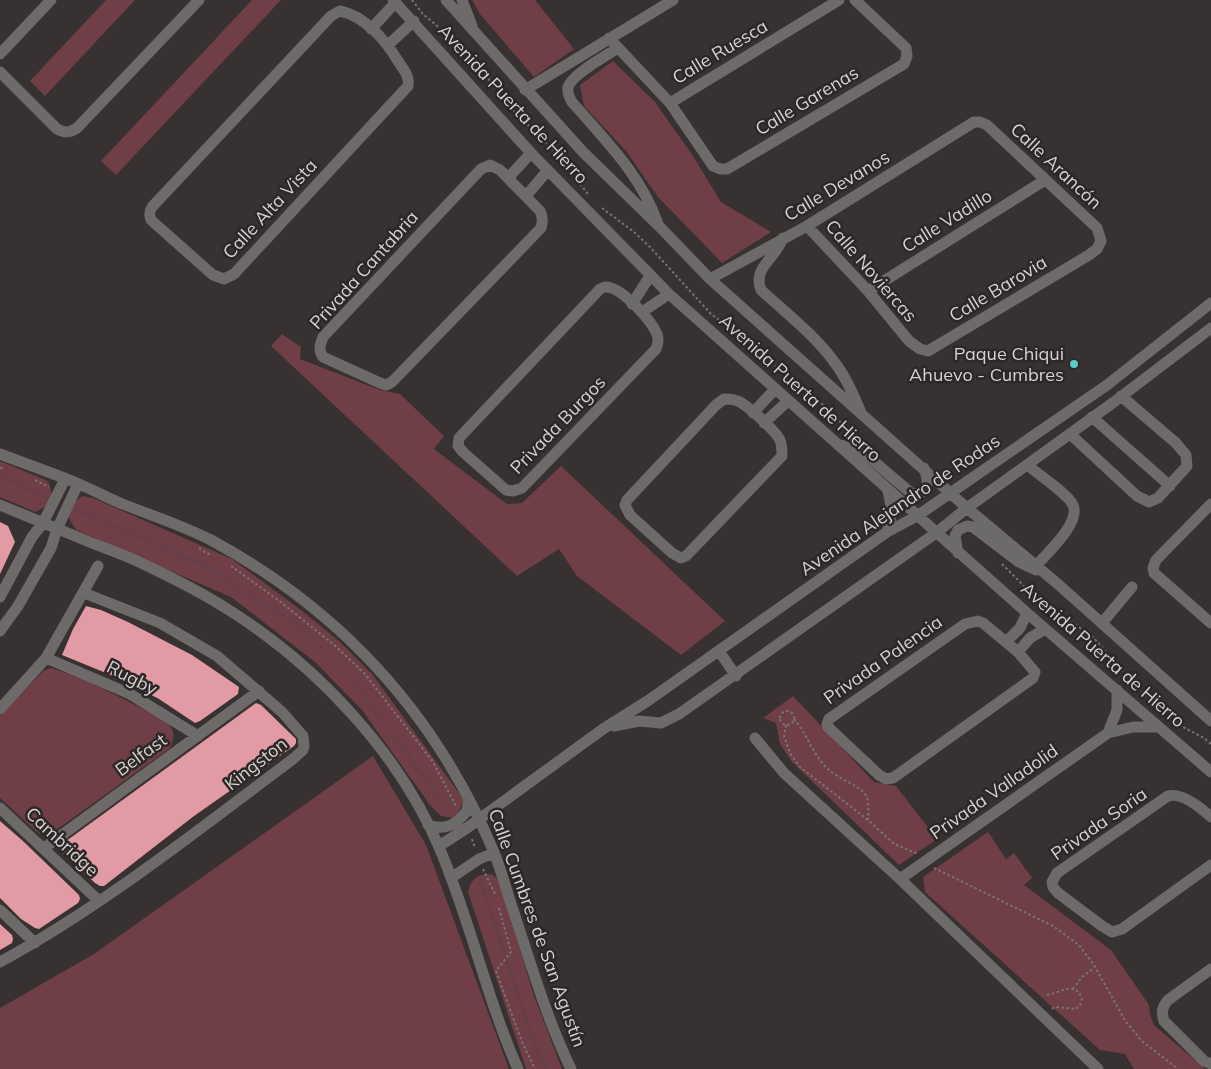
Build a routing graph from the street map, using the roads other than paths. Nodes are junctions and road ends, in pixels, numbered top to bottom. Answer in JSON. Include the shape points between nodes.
{"nodes":[{"id":1,"x":51,"y":0,"type":"edge"},
{"id":2,"x":198,"y":0,"type":"edge"},
{"id":3,"x":446,"y":0,"type":"edge"},
{"id":4,"x":462,"y":0,"type":"edge"},
{"id":5,"x":673,"y":0,"type":"edge"},
{"id":6,"x":838,"y":0,"type":"edge"},
{"id":7,"x":855,"y":0,"type":"edge"},
{"id":8,"x":394,"y":1,"type":"edge"},
{"id":9,"x":414,"y":21,"type":"junction"},
{"id":10,"x":371,"y":28,"type":"junction"},
{"id":11,"x":474,"y":32,"type":"junction"},
{"id":12,"x":609,"y":38,"type":"junction"},
{"id":13,"x":388,"y":45,"type":"junction"},
{"id":14,"x":618,"y":48,"type":"junction"},
{"id":15,"x":0,"y":54,"type":"edge"},
{"id":16,"x":0,"y":72,"type":"edge"},
{"id":17,"x":525,"y":90,"type":"junction"},
{"id":18,"x":670,"y":103,"type":"junction"},
{"id":19,"x":980,"y":122,"type":"joint"},
{"id":20,"x":531,"y":152,"type":"junction"},
{"id":21,"x":548,"y":170,"type":"junction"},
{"id":22,"x":508,"y":178,"type":"junction"},
{"id":23,"x":1045,"y":180,"type":"junction"},
{"id":24,"x":526,"y":196,"type":"junction"},
{"id":25,"x":659,"y":226,"type":"junction"},
{"id":26,"x":807,"y":226,"type":"junction"},
{"id":27,"x":784,"y":238,"type":"junction"},
{"id":28,"x":1101,"y":241,"type":"joint"},
{"id":29,"x":650,"y":276,"type":"junction"},
{"id":30,"x":710,"y":280,"type":"junction"},
{"id":31,"x":868,"y":291,"type":"junction"},
{"id":32,"x":669,"y":294,"type":"junction"},
{"id":33,"x":1211,"y":303,"type":"edge"},
{"id":34,"x":632,"y":304,"type":"junction"},
{"id":35,"x":642,"y":312,"type":"junction"},
{"id":36,"x":1211,"y":328,"type":"edge"},
{"id":37,"x":909,"y":341,"type":"joint"},
{"id":38,"x":775,"y":389,"type":"junction"},
{"id":39,"x":1121,"y":396,"type":"junction"},
{"id":40,"x":788,"y":401,"type":"junction"},
{"id":41,"x":753,"y":413,"type":"junction"},
{"id":42,"x":862,"y":415,"type":"junction"},
{"id":43,"x":1092,"y":417,"type":"junction"},
{"id":44,"x":764,"y":423,"type":"junction"},
{"id":45,"x":1070,"y":434,"type":"junction"},
{"id":46,"x":837,"y":444,"type":"junction"},
{"id":47,"x":0,"y":454,"type":"edge"},
{"id":48,"x":1027,"y":465,"type":"junction"},
{"id":49,"x":924,"y":468,"type":"junction"},
{"id":50,"x":65,"y":479,"type":"junction"},
{"id":51,"x":78,"y":484,"type":"junction"},
{"id":52,"x":1170,"y":486,"type":"junction"},
{"id":53,"x":888,"y":491,"type":"junction"},
{"id":54,"x":952,"y":493,"type":"junction"},
{"id":55,"x":1211,"y":504,"type":"edge"},
{"id":56,"x":0,"y":505,"type":"edge"},
{"id":57,"x":967,"y":508,"type":"junction"},
{"id":58,"x":917,"y":516,"type":"junction"},
{"id":59,"x":43,"y":523,"type":"junction"},
{"id":60,"x":57,"y":529,"type":"junction"},
{"id":61,"x":887,"y":532,"type":"junction"},
{"id":62,"x":936,"y":533,"type":"junction"},
{"id":63,"x":958,"y":553,"type":"junction"},
{"id":64,"x":98,"y":566,"type":"dead end"},
{"id":65,"x":1040,"y":569,"type":"junction"},
{"id":66,"x":1132,"y":587,"type":"dead end"},
{"id":67,"x":84,"y":593,"type":"junction"},
{"id":68,"x":0,"y":597,"type":"edge"},
{"id":69,"x":1027,"y":613,"type":"junction"},
{"id":70,"x":1102,"y":623,"type":"junction"},
{"id":71,"x":1211,"y":623,"type":"edge"},
{"id":72,"x":1045,"y":629,"type":"junction"},
{"id":73,"x":0,"y":631,"type":"edge"},
{"id":74,"x":1006,"y":642,"type":"junction"},
{"id":75,"x":719,"y":651,"type":"junction"},
{"id":76,"x":1018,"y":652,"type":"junction"},
{"id":77,"x":46,"y":658,"type":"junction"},
{"id":78,"x":736,"y":676,"type":"junction"},
{"id":79,"x":1116,"y":690,"type":"junction"},
{"id":80,"x":260,"y":691,"type":"junction"},
{"id":81,"x":649,"y":700,"type":"junction"},
{"id":82,"x":0,"y":709,"type":"edge"},
{"id":83,"x":1211,"y":721,"type":"edge"},
{"id":84,"x":653,"y":722,"type":"junction"},
{"id":85,"x":1159,"y":726,"type":"junction"},
{"id":86,"x":603,"y":729,"type":"junction"},
{"id":87,"x":1108,"y":732,"type":"junction"},
{"id":88,"x":198,"y":736,"type":"junction"},
{"id":89,"x":754,"y":738,"type":"dead end"},
{"id":90,"x":1211,"y":772,"type":"edge"},
{"id":91,"x":469,"y":800,"type":"junction"},
{"id":92,"x":0,"y":808,"type":"edge"},
{"id":93,"x":1209,"y":812,"type":"edge"},
{"id":94,"x":479,"y":819,"type":"junction"},
{"id":95,"x":428,"y":825,"type":"junction"},
{"id":96,"x":439,"y":846,"type":"junction"},
{"id":97,"x":44,"y":848,"type":"junction"},
{"id":98,"x":494,"y":853,"type":"junction"},
{"id":99,"x":1211,"y":865,"type":"edge"},
{"id":100,"x":451,"y":878,"type":"junction"},
{"id":101,"x":900,"y":879,"type":"junction"},
{"id":102,"x":99,"y":901,"type":"junction"},
{"id":103,"x":0,"y":910,"type":"edge"},
{"id":104,"x":35,"y":943,"type":"junction"},
{"id":105,"x":0,"y":962,"type":"edge"},
{"id":106,"x":1211,"y":969,"type":"edge"},
{"id":107,"x":1211,"y":1064,"type":"edge"},
{"id":108,"x":518,"y":1069,"type":"edge"},
{"id":109,"x":571,"y":1069,"type":"edge"},
{"id":110,"x":1098,"y":1069,"type":"edge"}],
"edges":[{"from":1,"to":15,"type":"street"},
{"from":2,"to":16,"type":"street","via":[[71,132],[64,133],[57,128]]},
{"from":3,"to":11,"type":"street","name":"Avenida Puerta de Hierro"},
{"from":4,"to":11,"type":"street"},
{"from":5,"to":12,"type":"street"},
{"from":6,"to":18,"type":"street","name":"Calle Ruesca"},
{"from":7,"to":18,"type":"street","name":"Calle Garenas","via":[[906,48],[904,64],[727,169],[713,166]]},
{"from":8,"to":9,"type":"street","name":"Avenida Puerta de Hierro"},
{"from":8,"to":10,"type":"street"},
{"from":9,"to":13,"type":"street"},
{"from":9,"to":20,"type":"street","name":"Avenida Puerta de Hierro"},
{"from":10,"to":13,"type":"street","name":"Calle Alta Vista"},
{"from":10,"to":13,"type":"street","name":"Calle Alta Vista","via":[[349,13],[340,11],[331,16],[152,207],[151,220],[213,275],[224,280],[234,274],[408,86],[408,77]]},
{"from":11,"to":17,"type":"street","name":"Avenida Puerta de Hierro"},
{"from":12,"to":14,"type":"street"},
{"from":12,"to":17,"type":"street"},
{"from":14,"to":18,"type":"street"},
{"from":14,"to":25,"type":"street","via":[[577,76],[569,85],[568,95],[636,178]]},
{"from":17,"to":25,"type":"street","name":"Avenida Puerta de Hierro"},
{"from":19,"to":23,"type":"street","name":"Calle Arancón"},
{"from":19,"to":26,"type":"street","name":"Calle Devanos","via":[[974,122]]},
{"from":20,"to":21,"type":"street","name":"Avenida Puerta de Hierro"},
{"from":20,"to":22,"type":"street"},
{"from":21,"to":24,"type":"street"},
{"from":21,"to":29,"type":"street","name":"Avenida Puerta de Hierro"},
{"from":22,"to":24,"type":"street","name":"Privada Cantabria"},
{"from":22,"to":24,"type":"street","name":"Privada Cantabria","via":[[495,167],[481,169],[323,337],[320,345],[323,357],[380,383],[392,382],[541,228],[542,216]]},
{"from":23,"to":28,"type":"street","name":"Calle Arancón","via":[[1098,228]]},
{"from":23,"to":31,"type":"street","name":"Calle Vadillo"},
{"from":25,"to":30,"type":"street","name":"Avenida Puerta de Hierro"},
{"from":26,"to":27,"type":"street","name":"Calle Devanos"},
{"from":26,"to":31,"type":"street","name":"Calle Noviercas"},
{"from":27,"to":30,"type":"street","name":"Calle Devanos"},
{"from":27,"to":42,"type":"street","via":[[759,273],[762,290],[836,363]]},
{"from":28,"to":37,"type":"street","name":"Calle Barovia","via":[[1089,255],[933,348],[920,349]]},
{"from":29,"to":32,"type":"street","name":"Avenida Puerta de Hierro"},
{"from":29,"to":34,"type":"street"},
{"from":30,"to":42,"type":"street","name":"Avenida Puerta de Hierro"},
{"from":31,"to":37,"type":"street","name":"Calle Noviercas"},
{"from":32,"to":35,"type":"street"},
{"from":32,"to":38,"type":"street","name":"Avenida Puerta de Hierro"},
{"from":33,"to":54,"type":"street","name":"Avenida Alejandro de Rodas","via":[[1107,385]]},
{"from":34,"to":35,"type":"street","name":"Privada Burgos"},
{"from":34,"to":35,"type":"street","name":"Privada Burgos","via":[[617,289],[600,289],[459,438],[458,446],[463,452],[506,490],[522,488],[656,350],[658,336]]},
{"from":36,"to":39,"type":"street","name":"Avenida Alejandro de Rodas"},
{"from":38,"to":40,"type":"street","name":"Avenida Puerta de Hierro"},
{"from":38,"to":41,"type":"street"},
{"from":39,"to":43,"type":"street","name":"Avenida Alejandro de Rodas"},
{"from":39,"to":52,"type":"street","via":[[1186,455],[1187,466]]},
{"from":40,"to":44,"type":"street"},
{"from":40,"to":46,"type":"street","name":"Avenida Puerta de Hierro"},
{"from":41,"to":44,"type":"street"},
{"from":41,"to":44,"type":"street","via":[[740,402],[730,399],[716,404],[627,500],[625,505],[630,515],[672,553],[681,558],[686,556],[782,456],[780,440]]},
{"from":42,"to":49,"type":"street","name":"Avenida Puerta de Hierro"},
{"from":43,"to":45,"type":"street","name":"Avenida Alejandro de Rodas"},
{"from":43,"to":52,"type":"street"},
{"from":45,"to":48,"type":"street","name":"Avenida Alejandro de Rodas"},
{"from":45,"to":52,"type":"street","via":[[1137,496],[1150,502]]},
{"from":46,"to":49,"type":"street","via":[[864,453],[912,494],[919,494],[925,489],[928,481]]},
{"from":46,"to":53,"type":"street","name":"Avenida Puerta de Hierro"},
{"from":47,"to":50,"type":"street","name":"Calle Cumbres de San Agustín"},
{"from":48,"to":57,"type":"street","name":"Avenida Alejandro de Rodas"},
{"from":48,"to":65,"type":"street","via":[[1073,505],[1075,515]]},
{"from":49,"to":54,"type":"street","name":"Avenida Puerta de Hierro"},
{"from":50,"to":51,"type":"street","name":"Calle Cumbres de San Agustín"},
{"from":50,"to":59,"type":"street"},
{"from":51,"to":60,"type":"street"},
{"from":51,"to":91,"type":"street","name":"Calle Cumbres de San Agustín","via":[[209,539],[258,568],[334,624],[402,696],[453,768]]},
{"from":53,"to":58,"type":"street","name":"Avenida Puerta de Hierro"},
{"from":53,"to":61,"type":"street","via":[[892,504]]},
{"from":54,"to":57,"type":"street","name":"Avenida Puerta de Hierro"},
{"from":54,"to":58,"type":"street","name":"Avenida Alejandro de Rodas"},
{"from":55,"to":71,"type":"street","via":[[1156,560],[1153,568],[1154,573]]},
{"from":56,"to":59,"type":"street"},
{"from":57,"to":62,"type":"street","name":"Avenida Alejandro de Rodas"},
{"from":57,"to":65,"type":"street","name":"Avenida Puerta de Hierro"},
{"from":58,"to":61,"type":"street","name":"Avenida Alejandro de Rodas"},
{"from":58,"to":62,"type":"street","name":"Avenida Puerta de Hierro"},
{"from":59,"to":60,"type":"street"},
{"from":59,"to":68,"type":"street"},
{"from":60,"to":73,"type":"street","via":[[51,548]]},
{"from":60,"to":95,"type":"street","via":[[137,561],[202,594],[280,646],[314,675],[390,760]]},
{"from":61,"to":75,"type":"street","name":"Avenida Alejandro de Rodas"},
{"from":62,"to":63,"type":"street","name":"Avenida Puerta de Hierro"},
{"from":62,"to":78,"type":"street","name":"Avenida Alejandro de Rodas"},
{"from":63,"to":65,"type":"street","via":[[955,536],[958,530],[973,527],[1019,562]]},
{"from":63,"to":69,"type":"street","name":"Avenida Puerta de Hierro"},
{"from":64,"to":67,"type":"street"},
{"from":65,"to":70,"type":"street","name":"Avenida Puerta de Hierro"},
{"from":66,"to":70,"type":"street"},
{"from":67,"to":77,"type":"street"},
{"from":67,"to":80,"type":"street","name":"Kingston","via":[[168,628],[218,656]]},
{"from":69,"to":72,"type":"street","name":"Avenida Puerta de Hierro"},
{"from":69,"to":74,"type":"street","via":[[1020,628]]},
{"from":70,"to":83,"type":"street","name":"Avenida Puerta de Hierro"},
{"from":72,"to":76,"type":"street","via":[[1030,638]]},
{"from":72,"to":79,"type":"street","name":"Avenida Puerta de Hierro"},
{"from":74,"to":76,"type":"street","name":"Privada Palencia"},
{"from":74,"to":76,"type":"street","name":"Privada Palencia","via":[[983,622],[970,622],[829,719],[827,726],[879,775],[886,779],[894,778],[1033,678],[1034,672]]},
{"from":75,"to":78,"type":"street"},
{"from":75,"to":81,"type":"street","name":"Avenida Alejandro de Rodas"},
{"from":77,"to":82,"type":"street"},
{"from":77,"to":88,"type":"street","name":"Rugby","via":[[130,694]]},
{"from":78,"to":84,"type":"street","name":"Avenida Alejandro de Rodas","via":[[669,720]]},
{"from":79,"to":85,"type":"street","name":"Avenida Puerta de Hierro"},
{"from":79,"to":87,"type":"street","via":[[1117,710]]},
{"from":80,"to":88,"type":"street","name":"Belfast"},
{"from":80,"to":102,"type":"street","name":"Kingston","via":[[303,736],[303,750]]},
{"from":81,"to":84,"type":"street","via":[[647,712]]},
{"from":81,"to":86,"type":"street","name":"Avenida Alejandro de Rodas"},
{"from":84,"to":86,"type":"street","name":"Avenida Alejandro de Rodas","via":[[639,721]]},
{"from":85,"to":87,"type":"street","name":"Privada Valladolid"},
{"from":85,"to":90,"type":"street","name":"Avenida Puerta de Hierro"},
{"from":86,"to":94,"type":"street","name":"Avenida Alejandro de Rodas"},
{"from":87,"to":101,"type":"street","name":"Privada Valladolid"},
{"from":88,"to":97,"type":"street","name":"Belfast"},
{"from":89,"to":101,"type":"street","via":[[784,773]]},
{"from":91,"to":94,"type":"street","name":"Calle Cumbres de San Agustín"},
{"from":91,"to":95,"type":"street","via":[[467,811],[448,827]]},
{"from":92,"to":97,"type":"street","name":"Cambridge"},
{"from":93,"to":99,"type":"street","name":"Privada Soria","via":[[1176,795],[1168,796],[1057,873],[1052,882],[1058,893],[1112,932],[1122,929]]},
{"from":94,"to":96,"type":"street","name":"Avenida Alejandro de Rodas"},
{"from":94,"to":98,"type":"street","name":"Calle Cumbres de San Agustín"},
{"from":95,"to":96,"type":"street"},
{"from":96,"to":100,"type":"street"},
{"from":97,"to":102,"type":"street","name":"Cambridge"},
{"from":98,"to":100,"type":"street"},
{"from":98,"to":109,"type":"street","name":"Calle Cumbres de San Agustín","via":[[546,1011]]},
{"from":100,"to":108,"type":"street"},
{"from":101,"to":110,"type":"street"},
{"from":102,"to":104,"type":"street","name":"Kingston"},
{"from":103,"to":104,"type":"street"},
{"from":104,"to":105,"type":"street","name":"Kingston"},
{"from":106,"to":107,"type":"street","via":[[1162,1006],[1164,1021],[1204,1061]]}]}
